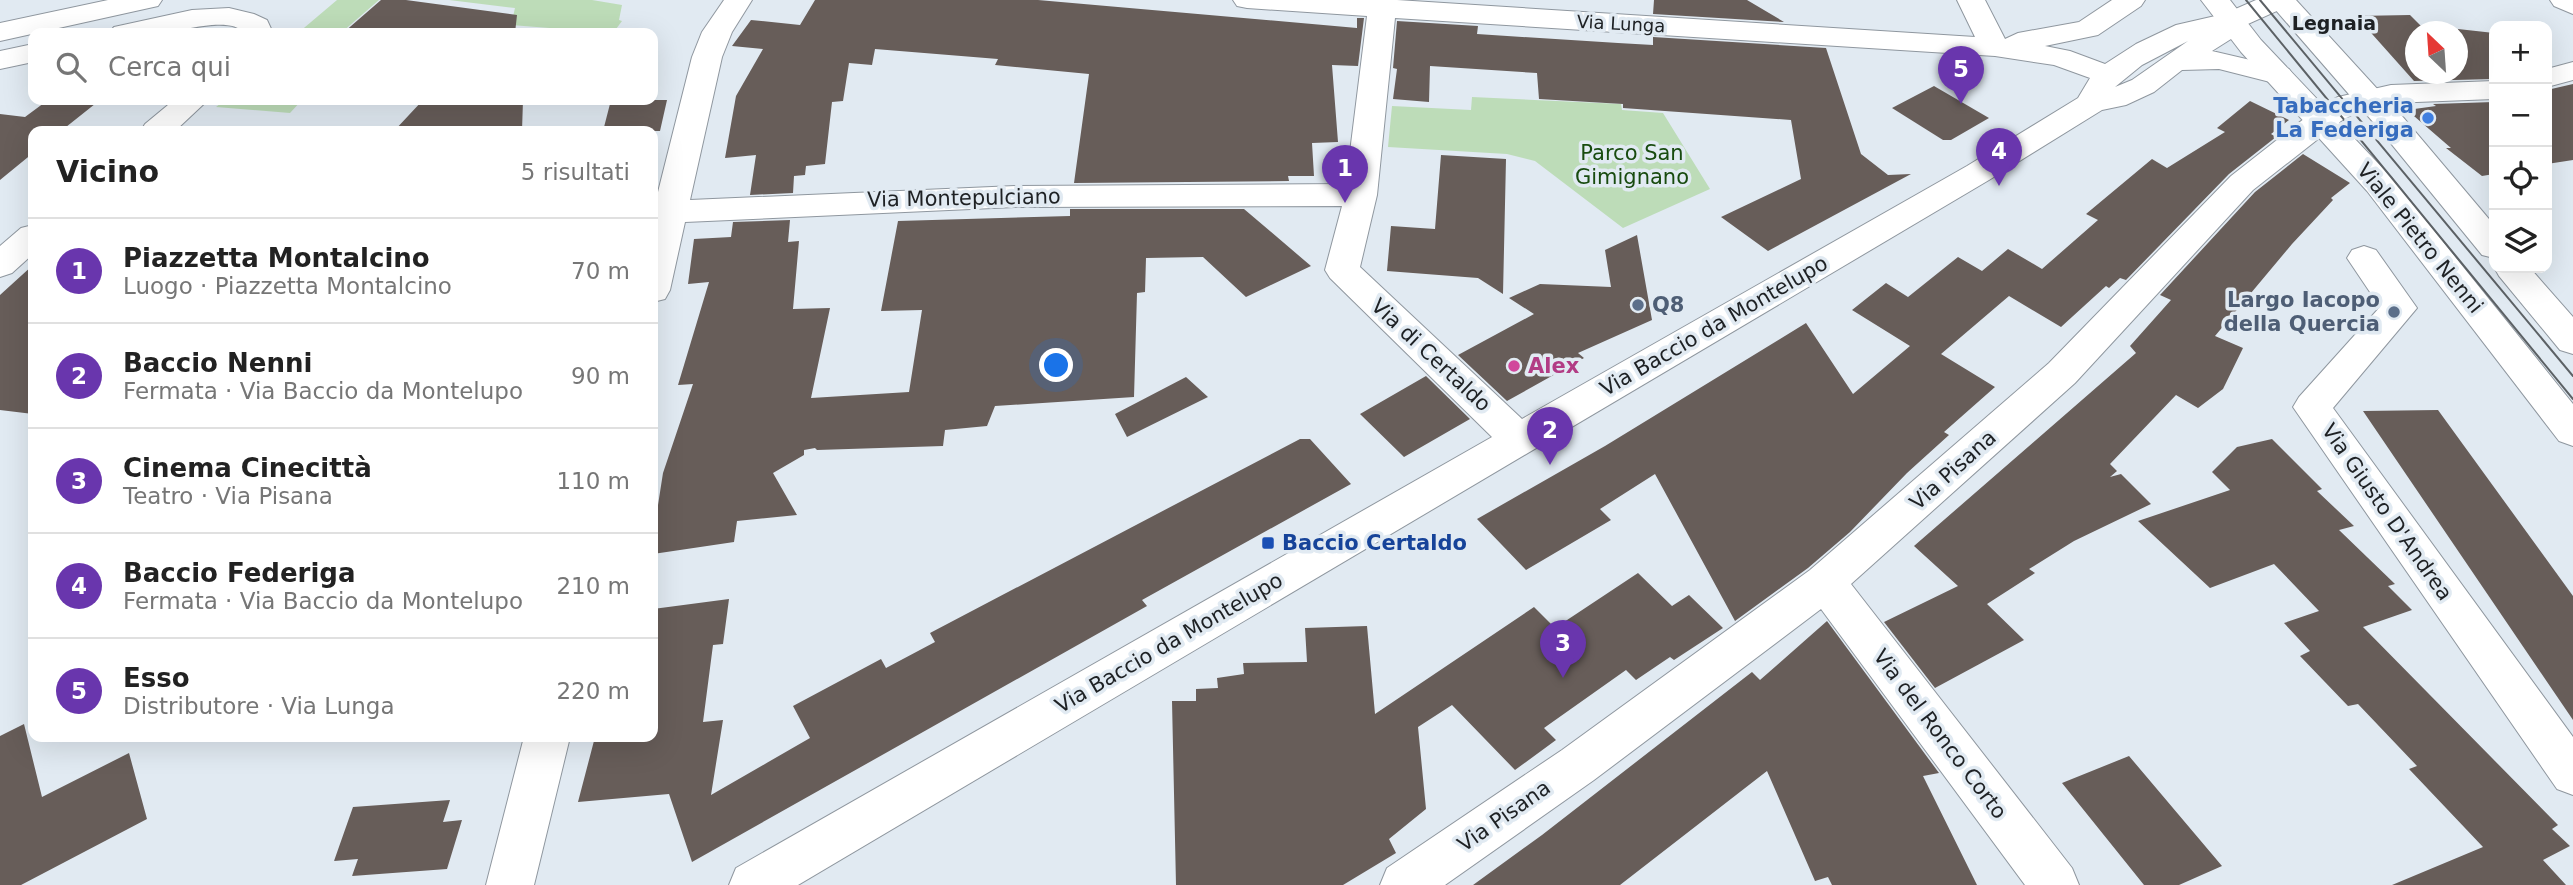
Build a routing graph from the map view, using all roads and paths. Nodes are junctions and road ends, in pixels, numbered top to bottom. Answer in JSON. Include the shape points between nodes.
{"nodes":[{"id":1,"x":76,"y":0,"type":"edge"},
{"id":2,"x":148,"y":0,"type":"edge"},
{"id":3,"x":738,"y":0,"type":"edge"},
{"id":4,"x":1247,"y":0,"type":"edge"},
{"id":5,"x":1970,"y":0,"type":"edge"},
{"id":6,"x":2131,"y":0,"type":"edge"},
{"id":7,"x":2280,"y":0,"type":"edge"},
{"id":8,"x":2564,"y":0,"type":"edge"},
{"id":9,"x":1382,"y":5,"type":"edge"},
{"id":10,"x":2573,"y":5,"type":"edge"},
{"id":11,"x":2225,"y":14,"type":"edge"},
{"id":12,"x":0,"y":16,"type":"edge"},
{"id":13,"x":150,"y":28,"type":"edge"},
{"id":14,"x":257,"y":28,"type":"edge"},
{"id":15,"x":2088,"y":29,"type":"junction"},
{"id":16,"x":0,"y":32,"type":"edge"},
{"id":17,"x":1996,"y":47,"type":"junction"},
{"id":18,"x":2167,"y":52,"type":"junction"},
{"id":19,"x":28,"y":54,"type":"edge"},
{"id":20,"x":0,"y":60,"type":"edge"},
{"id":21,"x":2573,"y":71,"type":"edge"},
{"id":22,"x":2278,"y":75,"type":"junction"},
{"id":23,"x":2552,"y":77,"type":"edge"},
{"id":24,"x":2096,"y":87,"type":"junction"},
{"id":25,"x":2489,"y":90,"type":"edge"},
{"id":26,"x":2370,"y":99,"type":"junction"},
{"id":27,"x":187,"y":105,"type":"edge"},
{"id":28,"x":2321,"y":120,"type":"junction"},
{"id":29,"x":162,"y":126,"type":"edge"},
{"id":30,"x":1361,"y":195,"type":"junction"},
{"id":31,"x":670,"y":212,"type":"junction"},
{"id":32,"x":28,"y":240,"type":"edge"},
{"id":33,"x":2489,"y":241,"type":"edge"},
{"id":34,"x":2364,"y":258,"type":"dead end"},
{"id":35,"x":0,"y":265,"type":"edge"},
{"id":36,"x":658,"y":267,"type":"edge"},
{"id":37,"x":2515,"y":273,"type":"edge"},
{"id":38,"x":2573,"y":341,"type":"edge"},
{"id":39,"x":2573,"y":430,"type":"edge"},
{"id":40,"x":1520,"y":440,"type":"junction"},
{"id":41,"x":1825,"y":582,"type":"junction"},
{"id":42,"x":546,"y":742,"type":"edge"},
{"id":43,"x":2573,"y":774,"type":"edge"},
{"id":44,"x":510,"y":885,"type":"edge"},
{"id":45,"x":753,"y":885,"type":"edge"},
{"id":46,"x":1404,"y":885,"type":"edge"},
{"id":47,"x":2055,"y":885,"type":"edge"}],
"edges":[{"from":1,"to":12,"type":"street"},
{"from":2,"to":16,"type":"street"},
{"from":3,"to":31,"type":"street","via":[[707,57]]},
{"from":4,"to":9,"type":"street","name":"Via Lunga"},
{"from":5,"to":17,"type":"street"},
{"from":6,"to":15,"type":"street"},
{"from":7,"to":11,"type":"street","name":"Via Baccio da Montelupo"},
{"from":7,"to":26,"type":"street"},
{"from":8,"to":10,"type":"street"},
{"from":9,"to":17,"type":"street","name":"Via Lunga"},
{"from":9,"to":30,"type":"street"},
{"from":11,"to":18,"type":"street","name":"Via Baccio da Montelupo","via":[[2187,31]]},
{"from":11,"to":22,"type":"street","name":"Viale Pietro Nenni"},
{"from":13,"to":14,"type":"street","via":[[226,17],[251,21]]},
{"from":15,"to":17,"type":"street","name":"Via Lunga"},
{"from":15,"to":18,"type":"street"},
{"from":15,"to":24,"type":"street"},
{"from":17,"to":24,"type":"street","name":"Via Lunga","via":[[2060,57]]},
{"from":18,"to":22,"type":"street"},
{"from":18,"to":24,"type":"street","name":"Via Baccio da Montelupo","via":[[2136,90],[2115,98]]},
{"from":19,"to":20,"type":"street"},
{"from":21,"to":23,"type":"street"},
{"from":22,"to":28,"type":"street","name":"Viale Pietro Nenni"},
{"from":24,"to":40,"type":"street","name":"Via Baccio da Montelupo","via":[[1978,173]]},
{"from":25,"to":26,"type":"street","name":"Via Pisana"},
{"from":26,"to":28,"type":"street","name":"Via Pisana","via":[[2337,109]]},
{"from":26,"to":33,"type":"street"},
{"from":27,"to":29,"type":"street"},
{"from":28,"to":39,"type":"street","name":"Viale Pietro Nenni","via":[[2379,184]]},
{"from":28,"to":41,"type":"street","name":"Via Pisana","via":[[2229,196],[2062,373]]},
{"from":30,"to":31,"type":"street","name":"Via Montepulciano","via":[[900,198]]},
{"from":30,"to":40,"type":"street","name":"Via di Certaldo","via":[[1342,271]]},
{"from":31,"to":36,"type":"street"},
{"from":32,"to":35,"type":"street"},
{"from":34,"to":43,"type":"street","name":"Via Giusto D'Andrea","via":[[2399,308],[2312,407]]},
{"from":37,"to":38,"type":"street"},
{"from":40,"to":45,"type":"street","name":"Via Baccio da Montelupo"},
{"from":41,"to":46,"type":"street","name":"Via Pisana","via":[[1549,785]]},
{"from":41,"to":47,"type":"street","name":"Via del Ronco Corto"},
{"from":42,"to":44,"type":"street"}]}
